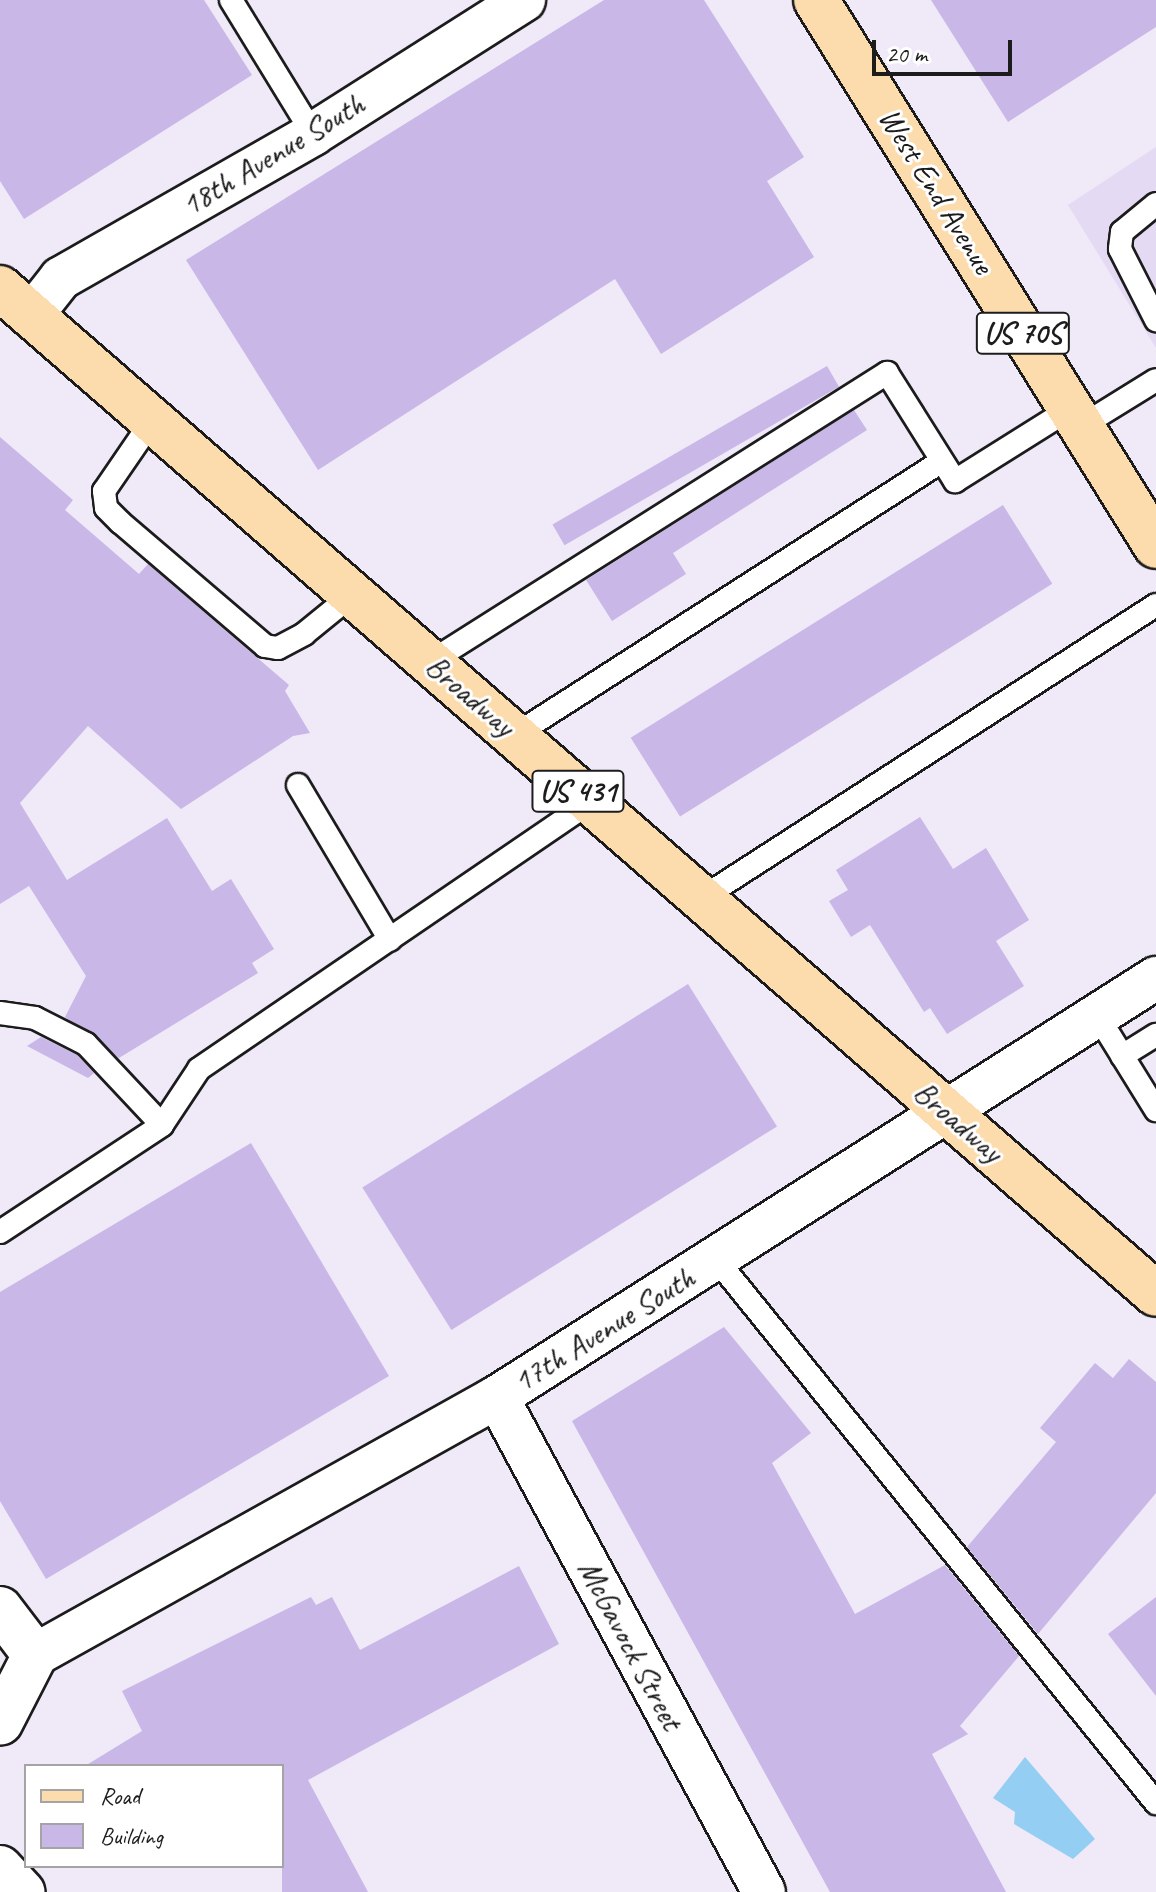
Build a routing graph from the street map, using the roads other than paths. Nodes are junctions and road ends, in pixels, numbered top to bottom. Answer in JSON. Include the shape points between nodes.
{"nodes":[{"id":1,"x":231,"y":0,"type":"edge"},
{"id":2,"x":524,"y":0,"type":"edge"},
{"id":3,"x":816,"y":0,"type":"edge"},
{"id":4,"x":313,"y":134,"type":"junction"},
{"id":5,"x":1156,"y":204,"type":"edge"},
{"id":6,"x":16,"y":302,"type":"edge"},
{"id":7,"x":1156,"y":320,"type":"edge"},
{"id":8,"x":1156,"y":380,"type":"edge"},
{"id":9,"x":1075,"y":418,"type":"junction"},
{"id":10,"x":152,"y":421,"type":"junction"},
{"id":11,"x":942,"y":461,"type":"junction"},
{"id":12,"x":1156,"y":546,"type":"edge"},
{"id":13,"x":353,"y":594,"type":"junction"},
{"id":14,"x":1156,"y":605,"type":"edge"},
{"id":15,"x":430,"y":662,"type":"junction"},
{"id":16,"x":515,"y":735,"type":"junction"},
{"id":17,"x":298,"y":785,"type":"dead end"},
{"id":18,"x":591,"y":802,"type":"junction"},
{"id":19,"x":702,"y":898,"type":"junction"},
{"id":20,"x":390,"y":940,"type":"junction"},
{"id":21,"x":1156,"y":978,"type":"edge"},
{"id":22,"x":0,"y":1013,"type":"edge"},
{"id":23,"x":1097,"y":1015,"type":"junction"},
{"id":24,"x":1156,"y":1035,"type":"edge"},
{"id":25,"x":1122,"y":1056,"type":"junction"},
{"id":26,"x":945,"y":1110,"type":"junction"},
{"id":27,"x":1156,"y":1110,"type":"edge"},
{"id":28,"x":162,"y":1125,"type":"junction"},
{"id":29,"x":0,"y":1232,"type":"edge"},
{"id":30,"x":716,"y":1259,"type":"junction"},
{"id":31,"x":1156,"y":1294,"type":"edge"},
{"id":32,"x":497,"y":1397,"type":"junction"},
{"id":33,"x":0,"y":1609,"type":"edge"},
{"id":34,"x":35,"y":1655,"type":"junction"},
{"id":35,"x":0,"y":1723,"type":"edge"},
{"id":36,"x":1156,"y":1803,"type":"edge"},
{"id":37,"x":0,"y":1868,"type":"edge"},
{"id":38,"x":22,"y":1892,"type":"edge"},
{"id":39,"x":764,"y":1892,"type":"edge"}],
"edges":[{"from":1,"to":4,"type":"lane"},
{"from":2,"to":4,"type":"street","name":"18th Avenue South"},
{"from":3,"to":9,"type":"main road","name":"West End Avenue","number":"US 70S"},
{"from":4,"to":6,"type":"street","name":"18th Avenue South"},
{"from":5,"to":7,"type":"lane","via":[[1122,232],[1120,249]]},
{"from":6,"to":10,"type":"main road","name":"Broadway","number":"US 431"},
{"from":8,"to":9,"type":"lane"},
{"from":9,"to":11,"type":"lane","via":[[955,481]]},
{"from":9,"to":12,"type":"main road","name":"West End Avenue","number":"US 70S"},
{"from":10,"to":13,"type":"main road","name":"Broadway","number":"US 431"},
{"from":10,"to":13,"type":"lane","via":[[104,491],[106,508],[120,522],[265,646],[278,648],[304,634]]},
{"from":11,"to":15,"type":"lane","via":[[887,373]]},
{"from":11,"to":16,"type":"lane"},
{"from":13,"to":15,"type":"main road","name":"Broadway","number":"US 431"},
{"from":14,"to":19,"type":"lane"},
{"from":15,"to":16,"type":"main road","name":"Broadway","number":"US 431"},
{"from":16,"to":18,"type":"main road","name":"Broadway","number":"US 431"},
{"from":17,"to":20,"type":"lane"},
{"from":18,"to":19,"type":"main road","name":"Broadway","number":"US 431"},
{"from":18,"to":20,"type":"lane"},
{"from":19,"to":26,"type":"main road","name":"Broadway","number":"US 431"},
{"from":20,"to":28,"type":"lane","via":[[199,1069]]},
{"from":21,"to":23,"type":"street","name":"17th Avenue South"},
{"from":22,"to":28,"type":"lane","via":[[35,1018],[86,1044]]},
{"from":23,"to":25,"type":"lane"},
{"from":23,"to":26,"type":"street","name":"17th Avenue South"},
{"from":24,"to":25,"type":"lane"},
{"from":25,"to":27,"type":"lane"},
{"from":26,"to":30,"type":"street","name":"17th Avenue South"},
{"from":26,"to":31,"type":"main road","name":"Broadway","number":"US 431"},
{"from":28,"to":29,"type":"lane"},
{"from":30,"to":32,"type":"street","name":"17th Avenue South"},
{"from":30,"to":36,"type":"lane"},
{"from":32,"to":34,"type":"street","name":"17th Avenue South"},
{"from":32,"to":39,"type":"street","name":"McGavock Street"},
{"from":33,"to":34,"type":"main road"},
{"from":34,"to":35,"type":"main road"},
{"from":37,"to":38,"type":"main road"}]}
